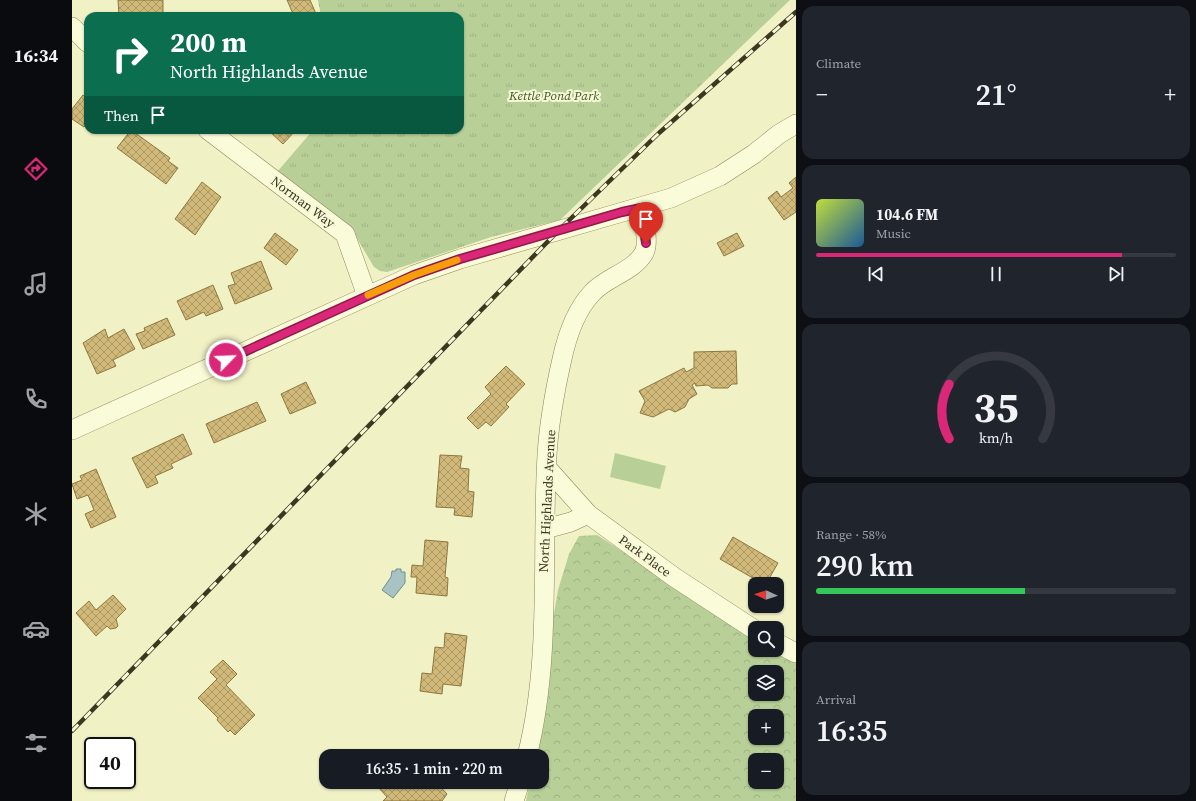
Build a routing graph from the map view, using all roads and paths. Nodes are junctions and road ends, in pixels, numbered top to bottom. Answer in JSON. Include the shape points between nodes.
{"nodes":[{"id":1,"x":72,"y":27,"type":"edge"},
{"id":2,"x":84,"y":39,"type":"edge"},
{"id":3,"x":796,"y":124,"type":"edge"},
{"id":4,"x":213,"y":134,"type":"edge"},
{"id":5,"x":641,"y":208,"type":"junction"},
{"id":6,"x":367,"y":296,"type":"junction"},
{"id":7,"x":72,"y":430,"type":"edge"},
{"id":8,"x":546,"y":468,"type":"junction"},
{"id":9,"x":588,"y":514,"type":"junction"},
{"id":10,"x":544,"y":529,"type":"junction"},
{"id":11,"x":748,"y":625,"type":"edge"},
{"id":12,"x":784,"y":647,"type":"edge"},
{"id":13,"x":796,"y":653,"type":"edge"},
{"id":14,"x":529,"y":749,"type":"edge"},
{"id":15,"x":518,"y":789,"type":"edge"},
{"id":16,"x":514,"y":801,"type":"edge"}],
"edges":[{"from":1,"to":2,"type":"street"},
{"from":3,"to":5,"type":"street","via":[[720,176]]},
{"from":4,"to":6,"type":"street","name":"Norman Way","via":[[345,234]]},
{"from":5,"to":6,"type":"street","via":[[460,259],[414,275]]},
{"from":5,"to":8,"type":"street","name":"North Highlands Avenue","via":[[646,243],[644,252],[635,264],[592,293],[569,333],[554,399]]},
{"from":6,"to":7,"type":"street"},
{"from":8,"to":9,"type":"street","name":"Park Place"},
{"from":8,"to":10,"type":"street","name":"North Highlands Avenue"},
{"from":9,"to":10,"type":"street","via":[[571,522]]},
{"from":9,"to":11,"type":"street","name":"Park Place","via":[[674,577]]},
{"from":10,"to":14,"type":"street","name":"North Highlands Avenue","via":[[543,630],[536,716]]},
{"from":12,"to":13,"type":"street"},
{"from":15,"to":16,"type":"street"}]}
